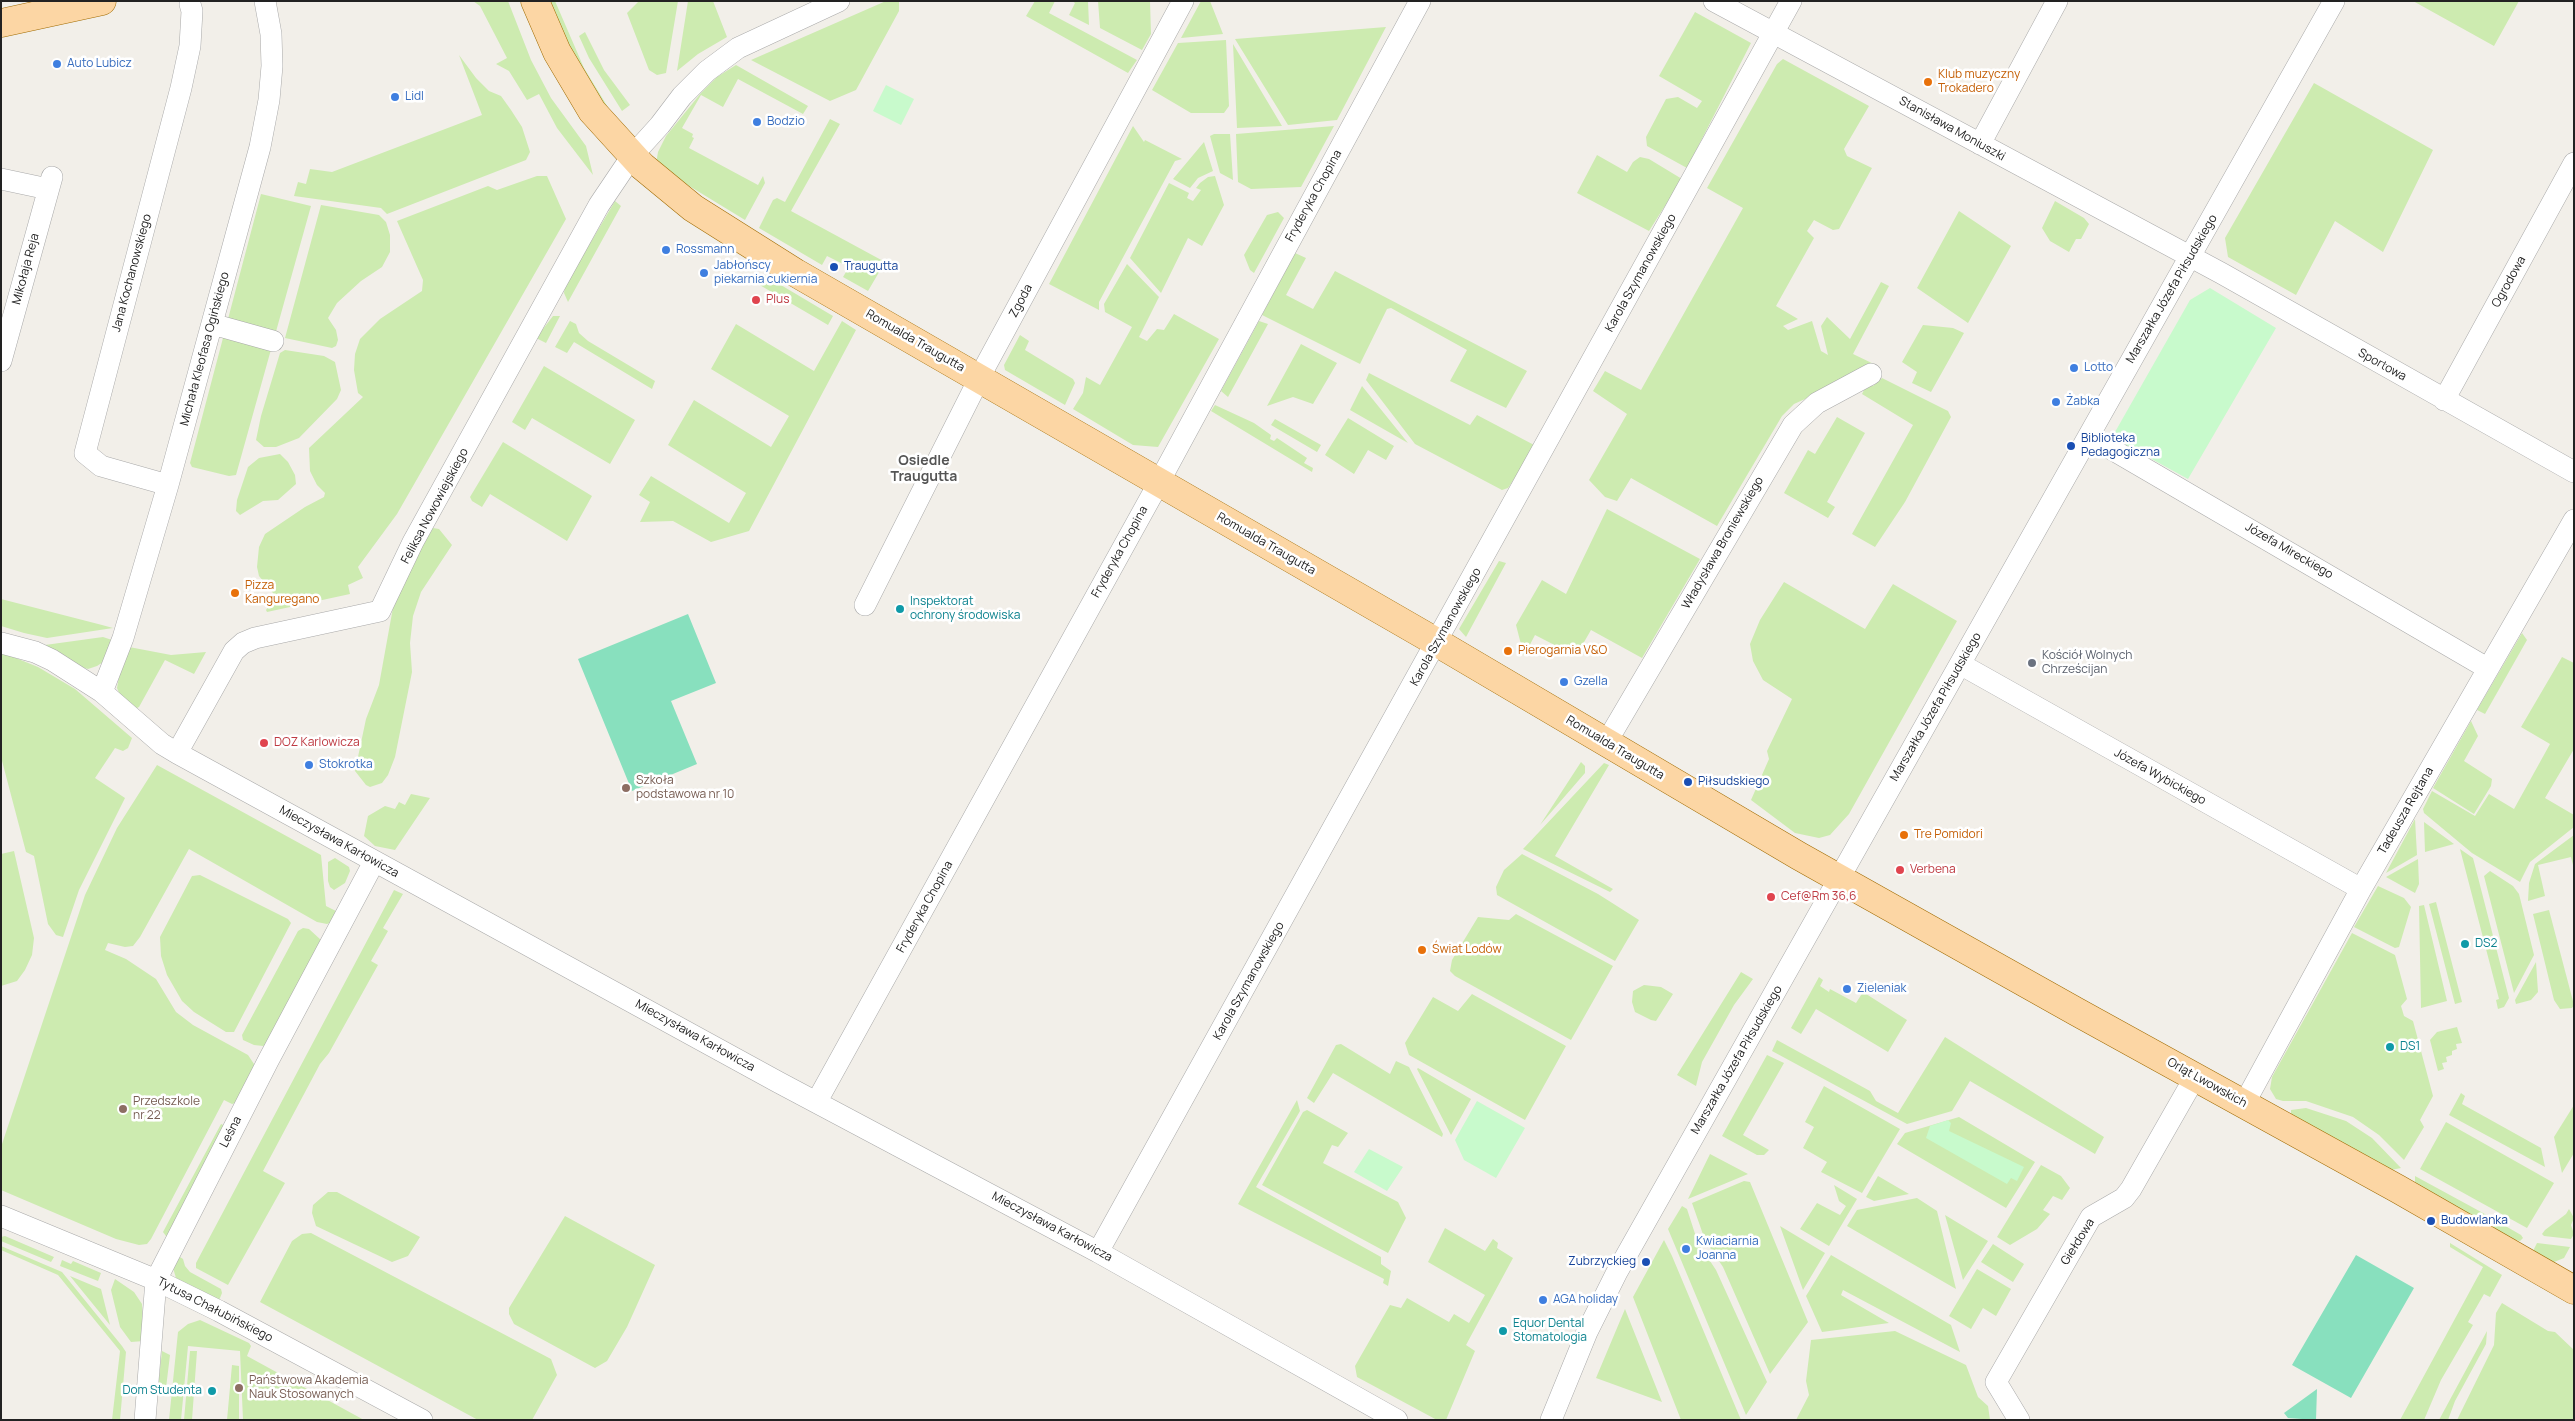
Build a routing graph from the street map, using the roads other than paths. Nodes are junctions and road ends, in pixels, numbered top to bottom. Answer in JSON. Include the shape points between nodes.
{"nodes":[{"id":1,"x":102,"y":1,"type":"edge"},
{"id":2,"x":265,"y":1,"type":"edge"},
{"id":3,"x":522,"y":1,"type":"edge"},
{"id":4,"x":535,"y":1,"type":"edge"},
{"id":5,"x":839,"y":1,"type":"edge"},
{"id":6,"x":1183,"y":1,"type":"edge"},
{"id":7,"x":1420,"y":1,"type":"edge"},
{"id":8,"x":1714,"y":1,"type":"edge"},
{"id":9,"x":1791,"y":1,"type":"edge"},
{"id":10,"x":2057,"y":1,"type":"edge"},
{"id":11,"x":2334,"y":1,"type":"edge"},
{"id":12,"x":190,"y":4,"type":"dead end"},
{"id":13,"x":1,"y":23,"type":"edge"},
{"id":14,"x":1774,"y":33,"type":"junction"},
{"id":15,"x":1980,"y":144,"type":"junction"},
{"id":16,"x":629,"y":162,"type":"junction"},
{"id":17,"x":2574,"y":163,"type":"edge"},
{"id":18,"x":1,"y":178,"type":"edge"},
{"id":19,"x":2190,"y":257,"type":"junction"},
{"id":20,"x":212,"y":324,"type":"junction"},
{"id":21,"x":273,"y":340,"type":"dead end"},
{"id":22,"x":1,"y":361,"type":"edge"},
{"id":23,"x":1872,"y":374,"type":"dead end"},
{"id":24,"x":980,"y":378,"type":"junction"},
{"id":25,"x":2444,"y":400,"type":"junction"},
{"id":26,"x":2089,"y":436,"type":"junction"},
{"id":27,"x":2574,"y":472,"type":"edge"},
{"id":28,"x":1159,"y":482,"type":"junction"},
{"id":29,"x":168,"y":485,"type":"junction"},
{"id":30,"x":2574,"y":520,"type":"edge"},
{"id":31,"x":865,"y":605,"type":"dead end"},
{"id":32,"x":1,"y":643,"type":"edge"},
{"id":33,"x":1437,"y":643,"type":"junction"},
{"id":34,"x":1960,"y":664,"type":"junction"},
{"id":35,"x":2488,"y":668,"type":"junction"},
{"id":36,"x":102,"y":692,"type":"junction"},
{"id":37,"x":1606,"y":743,"type":"junction"},
{"id":38,"x":177,"y":753,"type":"junction"},
{"id":39,"x":374,"y":862,"type":"junction"},
{"id":40,"x":1840,"y":878,"type":"junction"},
{"id":41,"x":2360,"y":889,"type":"junction"},
{"id":42,"x":2195,"y":1077,"type":"junction"},
{"id":43,"x":817,"y":1101,"type":"junction"},
{"id":44,"x":2244,"y":1104,"type":"junction"},
{"id":45,"x":1,"y":1216,"type":"edge"},
{"id":46,"x":1098,"y":1252,"type":"junction"},
{"id":47,"x":156,"y":1280,"type":"junction"},
{"id":48,"x":2574,"y":1290,"type":"edge"},
{"id":49,"x":145,"y":1420,"type":"edge"},
{"id":50,"x":422,"y":1420,"type":"edge"},
{"id":51,"x":1397,"y":1420,"type":"edge"},
{"id":52,"x":1551,"y":1420,"type":"edge"},
{"id":53,"x":2019,"y":1420,"type":"edge"}],
"edges":[{"from":1,"to":13,"type":"main road"},
{"from":2,"to":20,"type":"street","name":"Michała Kleofasa Ogińskiego","via":[[272,51],[270,100]]},
{"from":3,"to":16,"type":"main road","name":"Romualda Traugutta","via":[[569,97],[584,120]]},
{"from":4,"to":16,"type":"main road","name":"Romualda Traugutta","via":[[576,87]]},
{"from":5,"to":16,"type":"street","name":"Feliksa Nowowiejskiego","via":[[762,35],[707,71],[682,96]]},
{"from":6,"to":24,"type":"street","name":"Zgoda"},
{"from":7,"to":28,"type":"street","name":"Fryderyka Chopina"},
{"from":8,"to":14,"type":"street","name":"Stanisława Moniuszki"},
{"from":9,"to":14,"type":"street","name":"Karola Szymanowskiego"},
{"from":10,"to":15,"type":"street"},
{"from":11,"to":19,"type":"street","name":"Marszałka Józefa Piłsudskiego"},
{"from":12,"to":29,"type":"street","name":"Jana Kochanowskiego","via":[[190,46],[181,88],[85,453],[101,466]]},
{"from":14,"to":15,"type":"street","name":"Stanisława Moniuszki"},
{"from":14,"to":33,"type":"street","name":"Karola Szymanowskiego"},
{"from":15,"to":19,"type":"street","name":"Stanisława Moniuszki"},
{"from":16,"to":24,"type":"main road","name":"Romualda Traugutta","via":[[665,197],[693,208],[796,273]]},
{"from":16,"to":38,"type":"street","name":"Feliksa Nowowiejskiego","via":[[599,205],[413,542],[380,611],[243,643],[234,651]]},
{"from":17,"to":25,"type":"street","name":"Ogrodowa"},
{"from":18,"to":22,"type":"street","name":"Mikołaja Reja","via":[[50,183]]},
{"from":19,"to":25,"type":"street","name":"Sportowa"},
{"from":19,"to":26,"type":"street","name":"Marszałka Józefa Piłsudskiego"},
{"from":20,"to":21,"type":"street"},
{"from":20,"to":29,"type":"street","name":"Michała Kleofasa Ogińskiego"},
{"from":23,"to":37,"type":"street","name":"Władysława Broniewskiego","via":[[1817,403],[1793,425]]},
{"from":24,"to":28,"type":"main road","name":"Romualda Traugutta"},
{"from":24,"to":31,"type":"street","name":"Zgoda"},
{"from":25,"to":27,"type":"street","name":"Sportowa"},
{"from":26,"to":34,"type":"street","name":"Marszałka Józefa Piłsudskiego"},
{"from":26,"to":35,"type":"street","name":"Józefa Mireckiego"},
{"from":28,"to":33,"type":"main road","name":"Romualda Traugutta"},
{"from":28,"to":43,"type":"street","name":"Fryderyka Chopina"},
{"from":29,"to":36,"type":"street","name":"Michała Kleofasa Ogińskiego","via":[[123,638]]},
{"from":30,"to":35,"type":"street","name":"Tadeusza Rejtana"},
{"from":32,"to":36,"type":"street","name":"Mieczysława Karłowicza","via":[[52,660]]},
{"from":33,"to":37,"type":"main road","name":"Romualda Traugutta"},
{"from":33,"to":46,"type":"street","name":"Karola Szymanowskiego"},
{"from":34,"to":40,"type":"street","name":"Marszałka Józefa Piłsudskiego"},
{"from":34,"to":41,"type":"street","name":"Józefa Wybickiego"},
{"from":35,"to":41,"type":"street","name":"Tadeusza Rejtana"},
{"from":36,"to":38,"type":"street","name":"Mieczysława Karłowicza"},
{"from":37,"to":40,"type":"main road","name":"Romualda Traugutta"},
{"from":38,"to":39,"type":"street","name":"Mieczysława Karłowicza"},
{"from":39,"to":43,"type":"street","name":"Mieczysława Karłowicza"},
{"from":39,"to":47,"type":"street","name":"Leśna"},
{"from":40,"to":42,"type":"main road","name":"Orląt Lwowskich"},
{"from":40,"to":52,"type":"street","name":"Marszałka Józefa Piłsudskiego","via":[[1608,1289]]},
{"from":41,"to":44,"type":"street","name":"Tadeusza Rejtana"},
{"from":42,"to":44,"type":"main road","name":"Orląt Lwowskich"},
{"from":42,"to":53,"type":"street","name":"Giełdowa","via":[[2131,1189],[2124,1198],[2091,1217],[1996,1382]]},
{"from":43,"to":46,"type":"street","name":"Mieczysława Karłowicza"},
{"from":44,"to":48,"type":"main road","name":"Orląt Lwowskich"},
{"from":45,"to":47,"type":"street","name":"Tytusa Chałubińskiego"},
{"from":46,"to":51,"type":"street","name":"Mieczysława Karłowicza"},
{"from":47,"to":49,"type":"street","name":"Leśna"},
{"from":47,"to":50,"type":"street","name":"Tytusa Chałubińskiego"}]}
